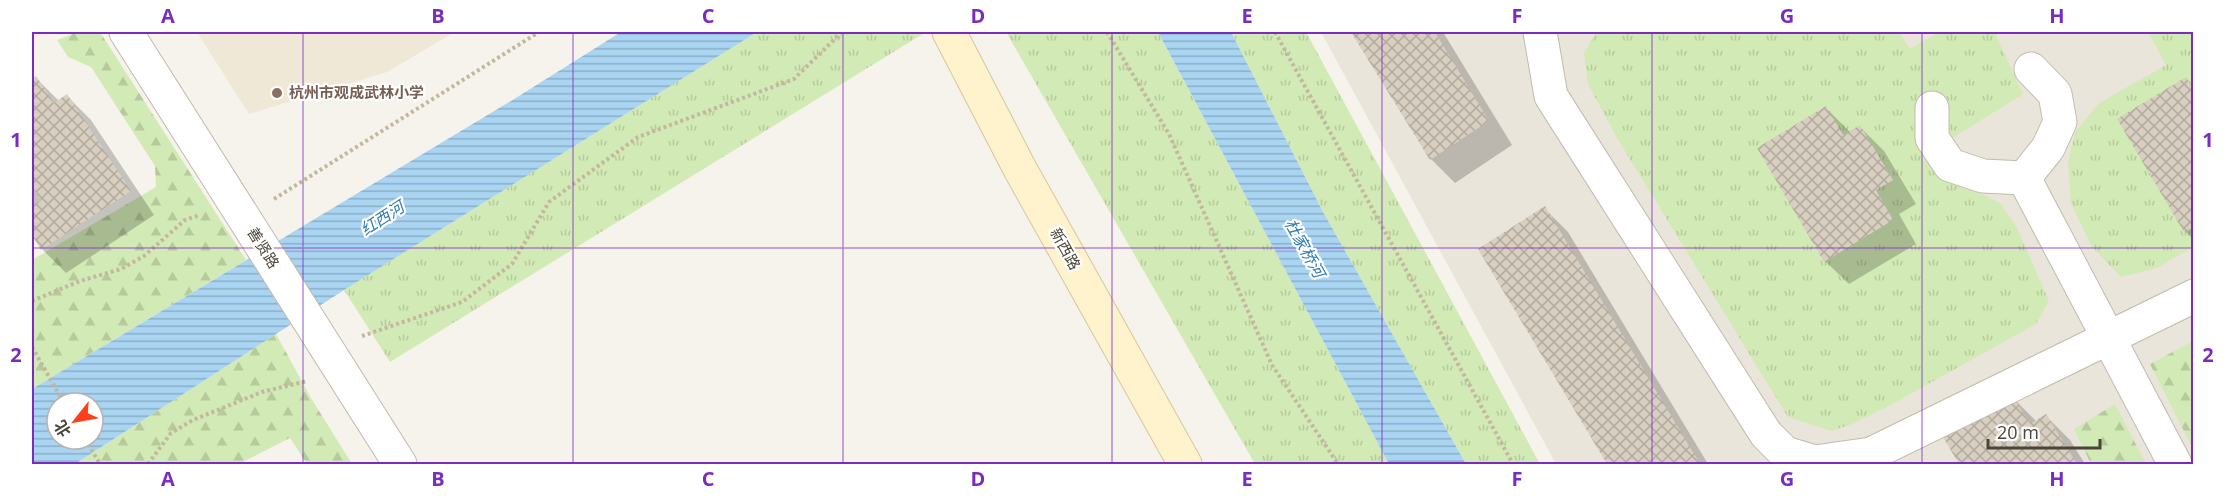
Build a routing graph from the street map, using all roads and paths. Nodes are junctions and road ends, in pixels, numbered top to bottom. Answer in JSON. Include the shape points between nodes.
{"nodes":[{"id":1,"x":126,"y":32,"type":"edge"},
{"id":2,"x":540,"y":32,"type":"edge"},
{"id":3,"x":842,"y":32,"type":"edge"},
{"id":4,"x":949,"y":32,"type":"edge"},
{"id":5,"x":1107,"y":32,"type":"edge"},
{"id":6,"x":1275,"y":32,"type":"edge"},
{"id":7,"x":1540,"y":32,"type":"edge"},
{"id":8,"x":2031,"y":69,"type":"dead end"},
{"id":9,"x":1932,"y":108,"type":"dead end"},
{"id":10,"x":2024,"y":178,"type":"junction"},
{"id":11,"x":250,"y":228,"type":"junction"},
{"id":12,"x":2193,"y":296,"type":"edge"},
{"id":13,"x":32,"y":301,"type":"edge"},
{"id":14,"x":2108,"y":338,"type":"junction"},
{"id":15,"x":32,"y":347,"type":"edge"},
{"id":16,"x":327,"y":350,"type":"junction"},
{"id":17,"x":57,"y":391,"type":"edge"},
{"id":18,"x":92,"y":451,"type":"edge"},
{"id":19,"x":100,"y":465,"type":"edge"},
{"id":20,"x":148,"y":465,"type":"edge"},
{"id":21,"x":400,"y":465,"type":"edge"},
{"id":22,"x":1185,"y":465,"type":"edge"},
{"id":23,"x":1338,"y":465,"type":"edge"},
{"id":24,"x":1513,"y":465,"type":"edge"},
{"id":25,"x":2175,"y":465,"type":"edge"}],
"edges":[{"from":1,"to":11,"type":"street","name":"善贤路"},
{"from":2,"to":11,"type":"path"},
{"from":3,"to":16,"type":"path","via":[[794,79],[638,137],[549,202],[512,264],[462,302]]},
{"from":4,"to":22,"type":"street","name":"新西路","via":[[1020,169]]},
{"from":5,"to":23,"type":"path","via":[[1169,134],[1272,365]]},
{"from":6,"to":24,"type":"path"},
{"from":7,"to":14,"type":"street","via":[[1551,96],[1766,434],[1785,453],[1815,462],[1871,453]]},
{"from":8,"to":10,"type":"street","via":[[2055,94],[2060,122],[2048,148]]},
{"from":9,"to":10,"type":"street","via":[[1932,138],[1950,165],[1983,176]]},
{"from":10,"to":14,"type":"street"},
{"from":11,"to":13,"type":"path","via":[[207,213],[184,220],[144,256]]},
{"from":11,"to":16,"type":"street","name":"善贤路"},
{"from":12,"to":14,"type":"street"},
{"from":14,"to":25,"type":"street"},
{"from":15,"to":17,"type":"path"},
{"from":16,"to":20,"type":"path","via":[[304,383],[262,392],[193,420],[171,433]]},
{"from":16,"to":21,"type":"street","name":"善贤路"},
{"from":18,"to":19,"type":"path"}]}
